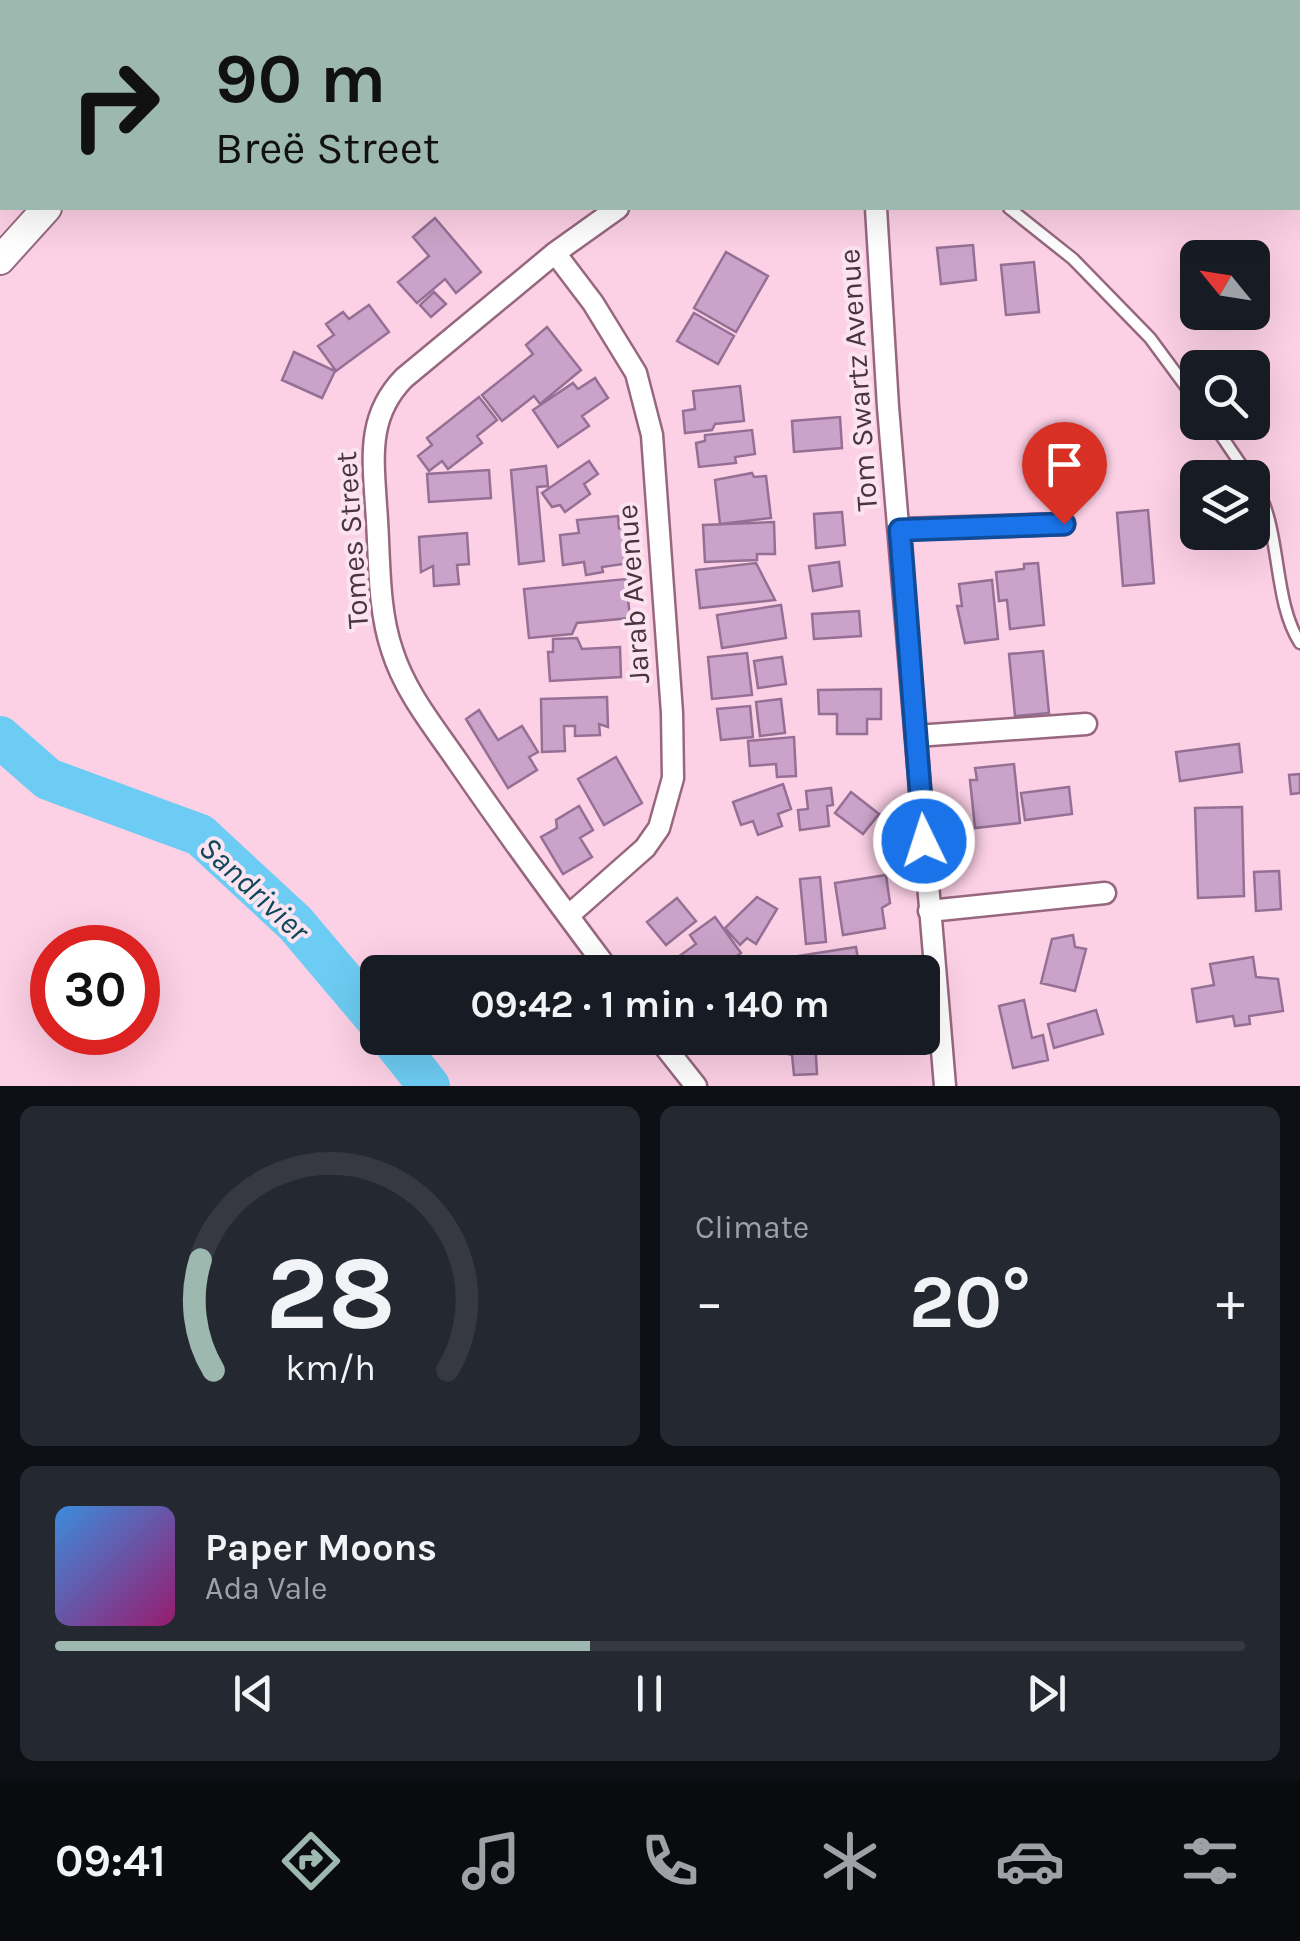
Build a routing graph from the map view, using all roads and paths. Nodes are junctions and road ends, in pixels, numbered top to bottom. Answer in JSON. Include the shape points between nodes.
{"nodes":[{"id":1,"x":45,"y":210,"type":"edge"},
{"id":2,"x":615,"y":210,"type":"edge"},
{"id":3,"x":876,"y":210,"type":"edge"},
{"id":4,"x":1012,"y":210,"type":"edge"},
{"id":5,"x":555,"y":253,"type":"junction"},
{"id":6,"x":0,"y":260,"type":"edge"},
{"id":7,"x":1180,"y":379,"type":"edge"},
{"id":8,"x":1064,"y":524,"type":"dead end"},
{"id":9,"x":900,"y":530,"type":"junction"},
{"id":10,"x":1270,"y":534,"type":"edge"},
{"id":11,"x":1300,"y":644,"type":"edge"},
{"id":12,"x":1086,"y":724,"type":"dead end"},
{"id":13,"x":916,"y":736,"type":"junction"},
{"id":14,"x":1105,"y":894,"type":"dead end"},
{"id":15,"x":929,"y":910,"type":"junction"},
{"id":16,"x":568,"y":916,"type":"junction"},
{"id":17,"x":597,"y":955,"type":"edge"},
{"id":18,"x":671,"y":1055,"type":"edge"},
{"id":19,"x":696,"y":1086,"type":"edge"},
{"id":20,"x":945,"y":1086,"type":"edge"}],
"edges":[{"from":1,"to":6,"type":"main road"},
{"from":2,"to":5,"type":"street","name":"Tomes Street"},
{"from":3,"to":9,"type":"street","name":"Tom Swartz Avenue"},
{"from":4,"to":7,"type":"lane","via":[[1073,258]]},
{"from":5,"to":16,"type":"street","name":"Jarab Avenue","via":[[610,330],[643,394],[652,435],[672,714],[672,778],[659,828],[646,848]]},
{"from":5,"to":16,"type":"street","name":"Tomes Street","via":[[388,393],[373,457],[392,650],[417,702]]},
{"from":8,"to":9,"type":"street"},
{"from":9,"to":13,"type":"street","name":"Tom Swartz Avenue"},
{"from":10,"to":11,"type":"lane","via":[[1288,625]]},
{"from":12,"to":13,"type":"street"},
{"from":13,"to":15,"type":"street","name":"Tom Swartz Avenue"},
{"from":14,"to":15,"type":"street"},
{"from":15,"to":20,"type":"street","name":"Tom Swartz Avenue"},
{"from":16,"to":17,"type":"street","name":"Tomes Street"},
{"from":18,"to":19,"type":"street"}]}
